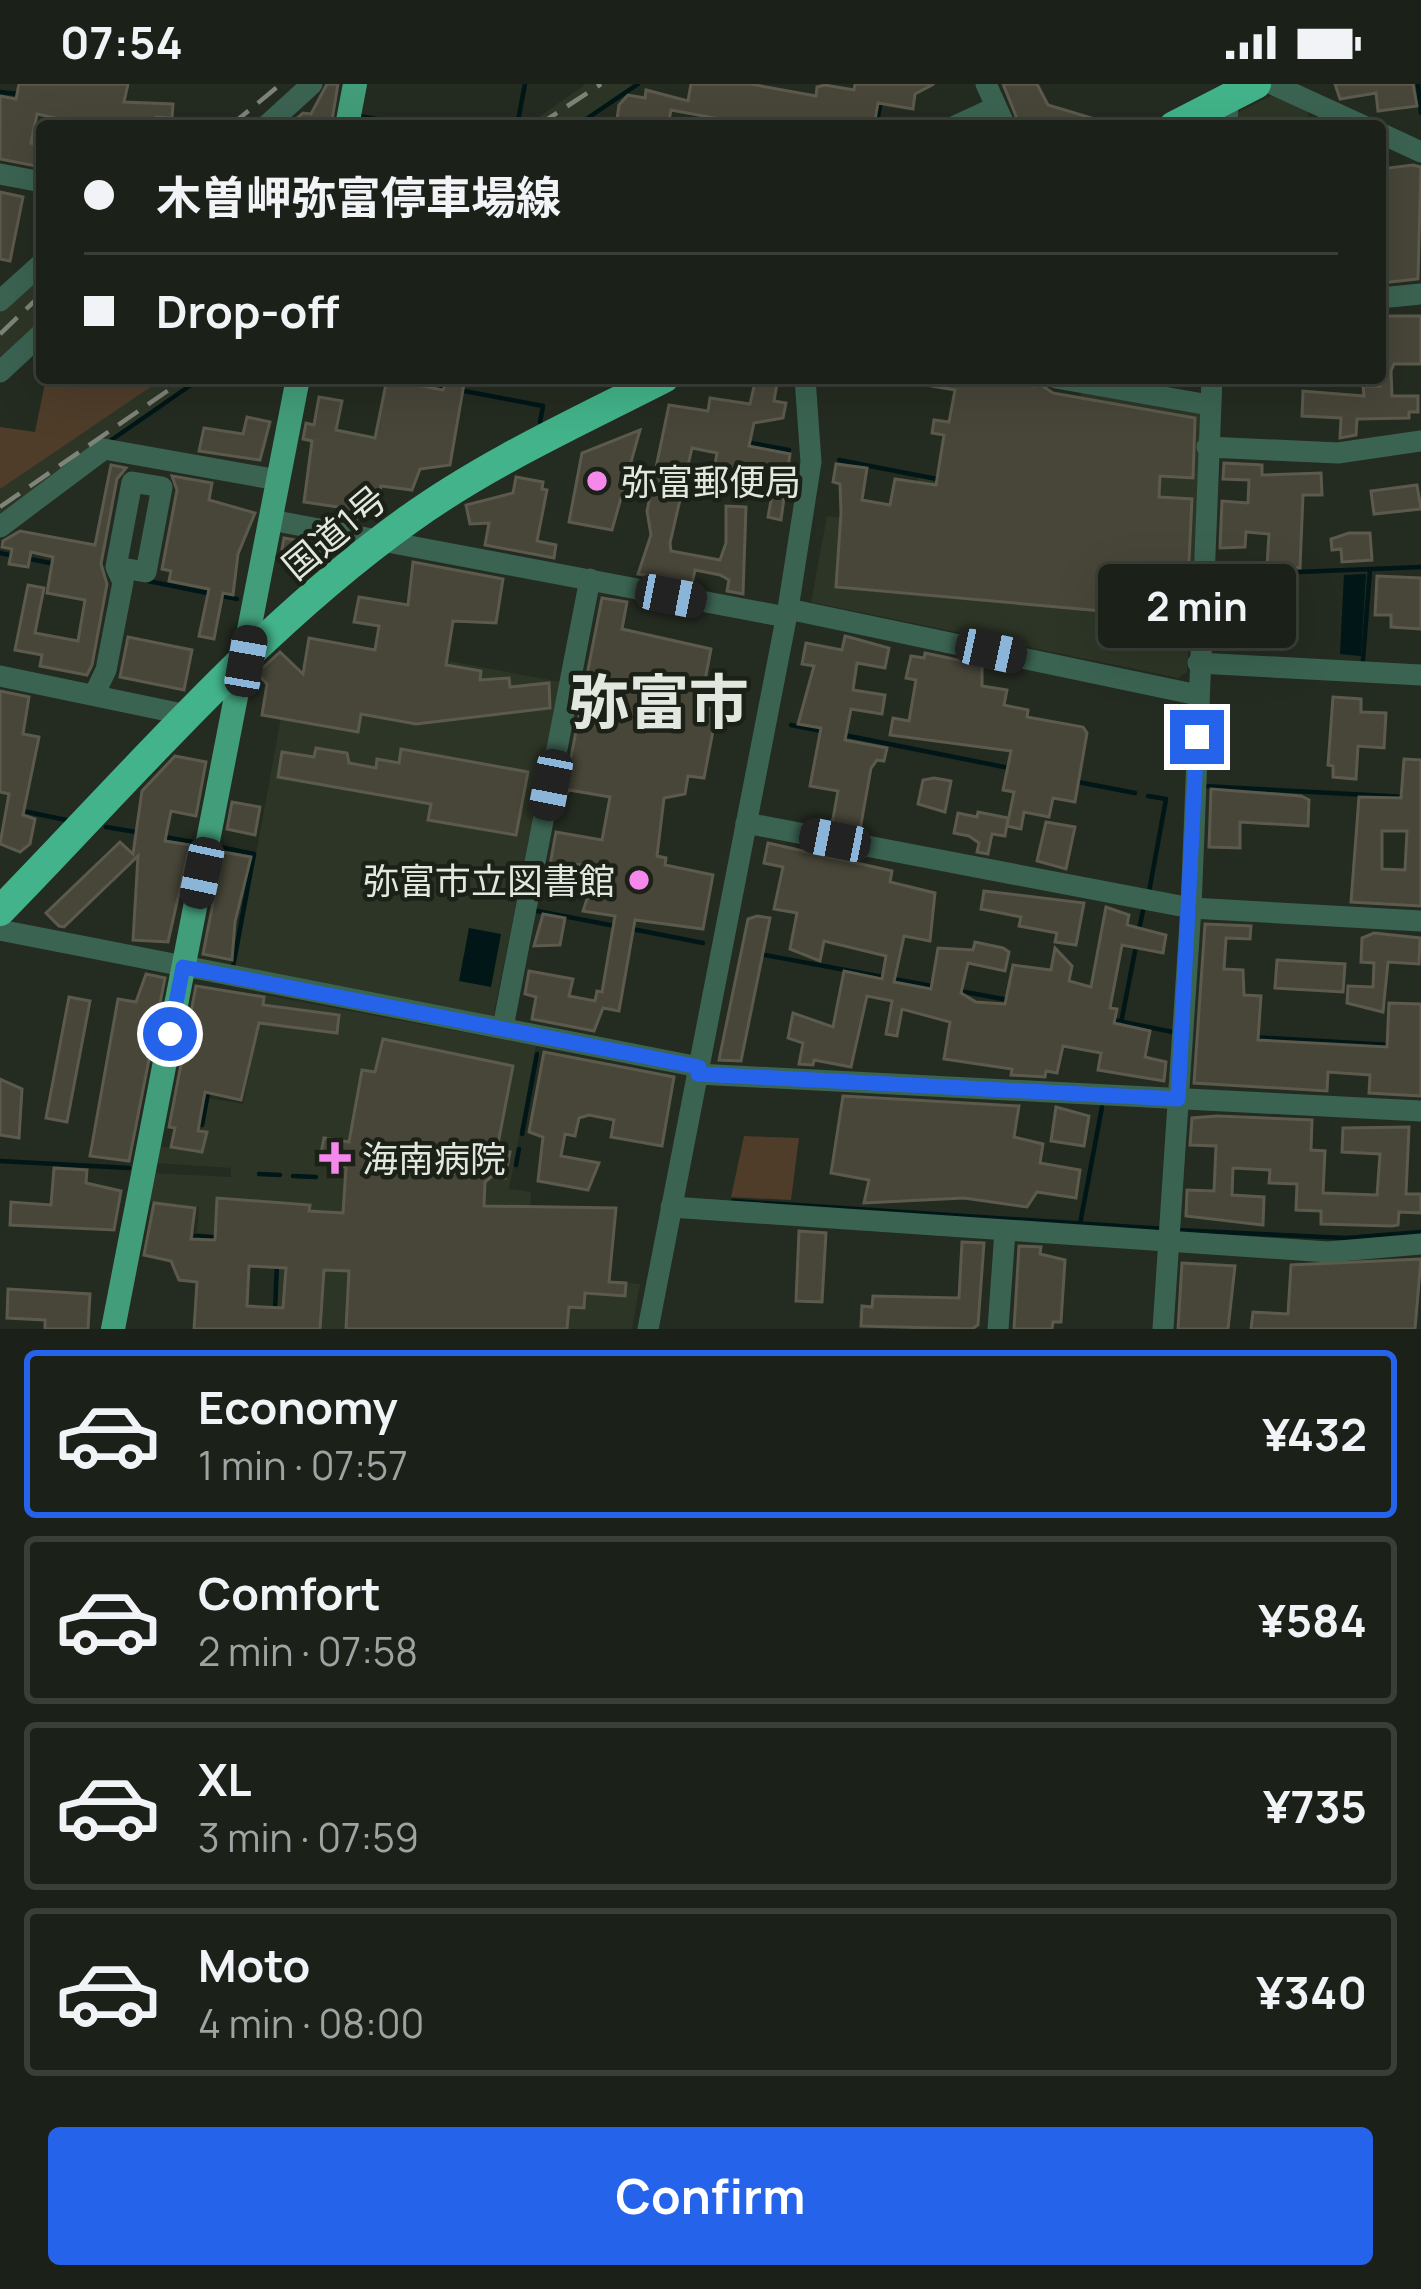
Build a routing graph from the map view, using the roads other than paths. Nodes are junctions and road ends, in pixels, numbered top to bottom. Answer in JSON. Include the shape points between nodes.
{"nodes":[{"id":1,"x":312,"y":84,"type":"edge"},
{"id":2,"x":356,"y":84,"type":"edge"},
{"id":3,"x":986,"y":84,"type":"edge"},
{"id":4,"x":1256,"y":84,"type":"edge"},
{"id":5,"x":1272,"y":84,"type":"edge"},
{"id":6,"x":1228,"y":112,"type":"edge"},
{"id":7,"x":1001,"y":116,"type":"edge"},
{"id":8,"x":273,"y":120,"type":"edge"},
{"id":9,"x":348,"y":120,"type":"edge"},
{"id":10,"x":1197,"y":120,"type":"edge"},
{"id":11,"x":1351,"y":120,"type":"edge"},
{"id":12,"x":1386,"y":136,"type":"edge"},
{"id":13,"x":1421,"y":152,"type":"edge"},
{"id":14,"x":0,"y":174,"type":"edge"},
{"id":15,"x":36,"y":181,"type":"edge"},
{"id":16,"x":36,"y":269,"type":"edge"},
{"id":17,"x":1421,"y":294,"type":"edge"},
{"id":18,"x":1386,"y":297,"type":"edge"},
{"id":19,"x":0,"y":302,"type":"edge"},
{"id":20,"x":36,"y":339,"type":"edge"},
{"id":21,"x":0,"y":372,"type":"edge"},
{"id":22,"x":297,"y":384,"type":"edge"},
{"id":23,"x":652,"y":384,"type":"edge"},
{"id":24,"x":806,"y":384,"type":"edge"},
{"id":25,"x":1090,"y":384,"type":"edge"},
{"id":26,"x":1211,"y":384,"type":"edge"},
{"id":27,"x":1209,"y":405,"type":"junction"},
{"id":28,"x":1421,"y":441,"type":"edge"},
{"id":29,"x":1207,"y":447,"type":"junction"},
{"id":30,"x":278,"y":480,"type":"junction"},
{"id":31,"x":271,"y":520,"type":"junction"},
{"id":32,"x":0,"y":526,"type":"edge"},
{"id":33,"x":382,"y":541,"type":"junction"},
{"id":34,"x":116,"y":567,"type":"dead end"},
{"id":35,"x":590,"y":579,"type":"junction"},
{"id":36,"x":787,"y":613,"type":"junction"},
{"id":37,"x":246,"y":661,"type":"junction"},
{"id":38,"x":1198,"y":663,"type":"junction"},
{"id":39,"x":1421,"y":675,"type":"edge"},
{"id":40,"x":0,"y":676,"type":"edge"},
{"id":41,"x":1198,"y":694,"type":"junction"},
{"id":42,"x":94,"y":695,"type":"junction"},
{"id":43,"x":192,"y":716,"type":"junction"},
{"id":44,"x":746,"y":824,"type":"junction"},
{"id":45,"x":1191,"y":908,"type":"junction"},
{"id":46,"x":0,"y":911,"type":"edge"},
{"id":47,"x":1421,"y":922,"type":"edge"},
{"id":48,"x":0,"y":930,"type":"edge"},
{"id":49,"x":183,"y":967,"type":"junction"},
{"id":50,"x":503,"y":1027,"type":"junction"},
{"id":51,"x":698,"y":1070,"type":"junction"},
{"id":52,"x":1178,"y":1099,"type":"junction"},
{"id":53,"x":1421,"y":1111,"type":"edge"},
{"id":54,"x":672,"y":1200,"type":"junction"},
{"id":55,"x":1004,"y":1231,"type":"junction"},
{"id":56,"x":1169,"y":1234,"type":"junction"},
{"id":57,"x":1421,"y":1244,"type":"edge"},
{"id":58,"x":113,"y":1329,"type":"edge"},
{"id":59,"x":648,"y":1329,"type":"edge"},
{"id":60,"x":998,"y":1329,"type":"edge"},
{"id":61,"x":1163,"y":1329,"type":"edge"}],
"edges":[{"from":1,"to":8,"type":"street"},
{"from":2,"to":9,"type":"main road"},
{"from":3,"to":7,"type":"street"},
{"from":4,"to":6,"type":"highway"},
{"from":5,"to":11,"type":"street"},
{"from":6,"to":10,"type":"highway"},
{"from":12,"to":13,"type":"street"},
{"from":14,"to":15,"type":"street"},
{"from":16,"to":19,"type":"street"},
{"from":17,"to":18,"type":"street"},
{"from":20,"to":21,"type":"street"},
{"from":22,"to":30,"type":"main road"},
{"from":23,"to":33,"type":"highway","name":"国道1号","via":[[466,481]]},
{"from":24,"to":36,"type":"street","via":[[812,462]]},
{"from":25,"to":27,"type":"street"},
{"from":26,"to":27,"type":"street"},
{"from":27,"to":29,"type":"street"},
{"from":28,"to":29,"type":"street","via":[[1338,453]]},
{"from":29,"to":38,"type":"street"},
{"from":30,"to":31,"type":"main road"},
{"from":30,"to":32,"type":"street","via":[[104,449]]},
{"from":31,"to":33,"type":"street"},
{"from":31,"to":37,"type":"main road"},
{"from":33,"to":35,"type":"street"},
{"from":33,"to":37,"type":"highway","name":"国道1号"},
{"from":34,"to":42,"type":"street","via":[[123,582]]},
{"from":35,"to":36,"type":"street"},
{"from":35,"to":50,"type":"street"},
{"from":36,"to":41,"type":"street"},
{"from":36,"to":44,"type":"street"},
{"from":37,"to":43,"type":"highway","name":"国道1号"},
{"from":37,"to":49,"type":"main road"},
{"from":38,"to":39,"type":"street"},
{"from":38,"to":41,"type":"street"},
{"from":40,"to":42,"type":"street"},
{"from":41,"to":45,"type":"street"},
{"from":42,"to":43,"type":"street"},
{"from":43,"to":46,"type":"highway","name":"国道1号"},
{"from":44,"to":45,"type":"street"},
{"from":44,"to":51,"type":"street"},
{"from":45,"to":47,"type":"street"},
{"from":45,"to":52,"type":"street"},
{"from":48,"to":49,"type":"street"},
{"from":49,"to":50,"type":"street"},
{"from":49,"to":58,"type":"main road"},
{"from":50,"to":51,"type":"street"},
{"from":51,"to":52,"type":"street"},
{"from":51,"to":54,"type":"street"},
{"from":52,"to":53,"type":"street"},
{"from":52,"to":56,"type":"street"},
{"from":54,"to":55,"type":"street"},
{"from":54,"to":59,"type":"street"},
{"from":55,"to":56,"type":"street"},
{"from":55,"to":60,"type":"street"},
{"from":56,"to":57,"type":"street","via":[[1328,1252]]},
{"from":56,"to":61,"type":"street"}]}
